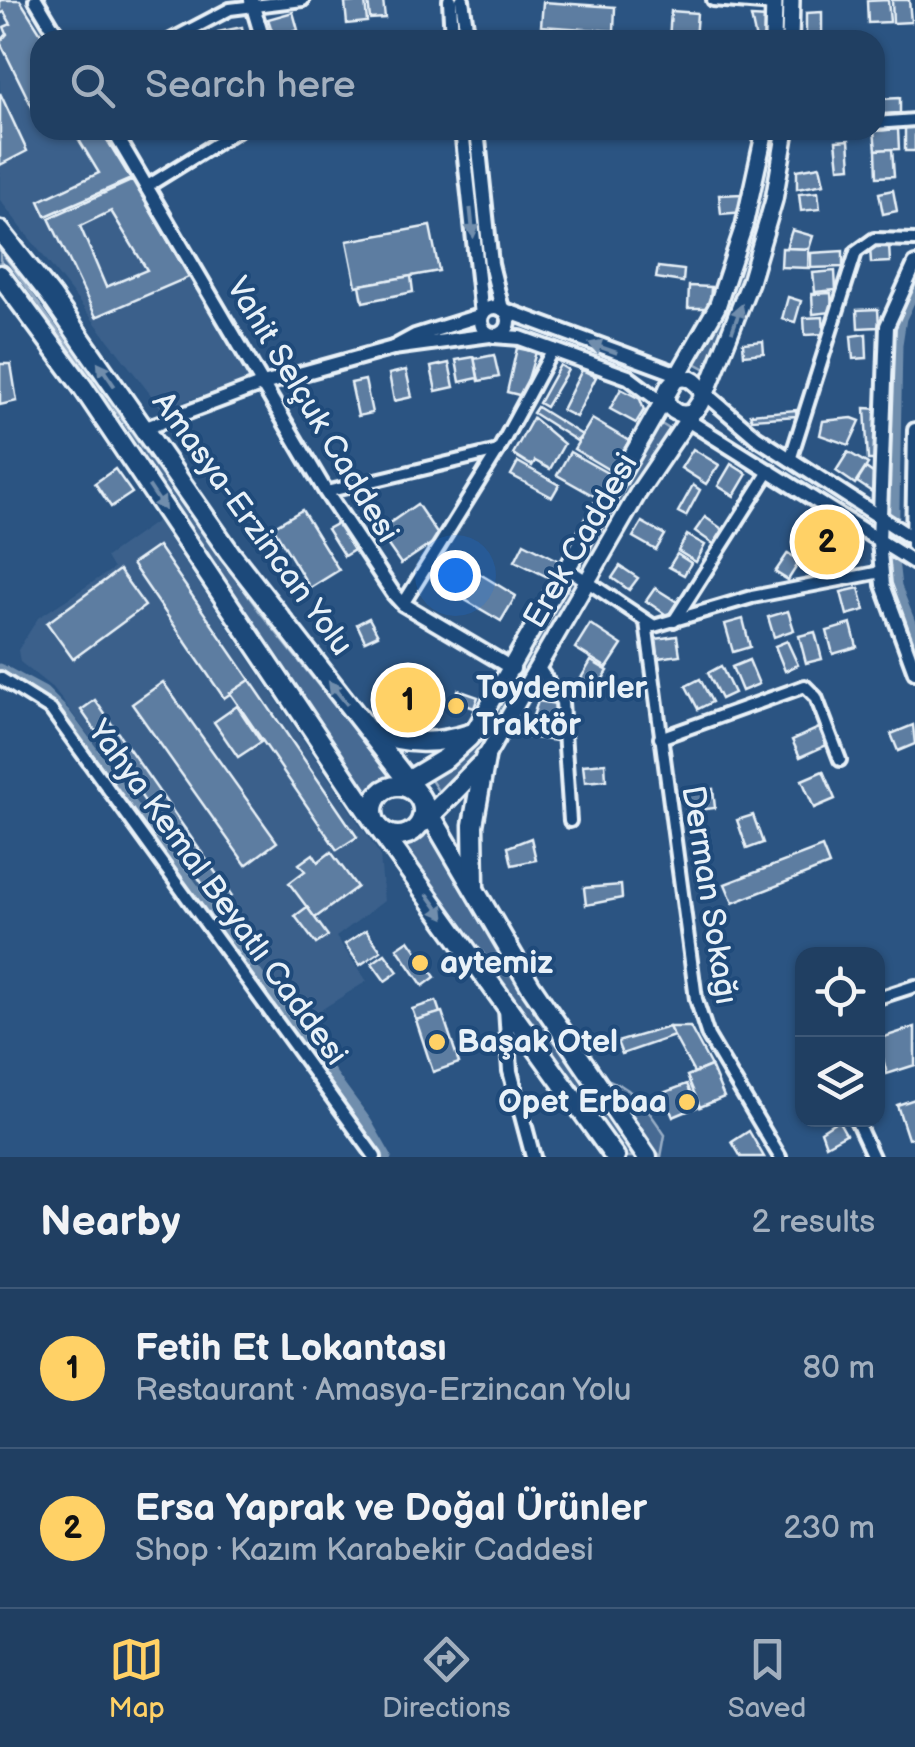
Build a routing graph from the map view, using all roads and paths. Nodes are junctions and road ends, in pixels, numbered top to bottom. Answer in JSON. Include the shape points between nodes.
{"nodes":[{"id":1,"x":36,"y":0,"type":"edge"},
{"id":2,"x":303,"y":0,"type":"edge"},
{"id":3,"x":450,"y":0,"type":"edge"},
{"id":4,"x":462,"y":0,"type":"edge"},
{"id":5,"x":713,"y":0,"type":"edge"},
{"id":6,"x":790,"y":0,"type":"edge"},
{"id":7,"x":252,"y":2,"type":"edge"},
{"id":8,"x":774,"y":2,"type":"edge"},
{"id":9,"x":54,"y":30,"type":"edge"},
{"id":10,"x":190,"y":30,"type":"edge"},
{"id":11,"x":259,"y":30,"type":"edge"},
{"id":12,"x":452,"y":30,"type":"edge"},
{"id":13,"x":466,"y":30,"type":"edge"},
{"id":14,"x":773,"y":30,"type":"edge"},
{"id":15,"x":790,"y":30,"type":"edge"},
{"id":16,"x":915,"y":120,"type":"edge"},
{"id":17,"x":885,"y":122,"type":"edge"},
{"id":18,"x":119,"y":140,"type":"edge"},
{"id":19,"x":222,"y":140,"type":"edge"},
{"id":20,"x":463,"y":140,"type":"edge"},
{"id":21,"x":477,"y":140,"type":"edge"},
{"id":22,"x":763,"y":140,"type":"edge"},
{"id":23,"x":784,"y":140,"type":"edge"},
{"id":24,"x":146,"y":186,"type":"junction"},
{"id":25,"x":0,"y":230,"type":"edge"},
{"id":26,"x":915,"y":240,"type":"edge"},
{"id":27,"x":915,"y":264,"type":"edge"},
{"id":28,"x":0,"y":275,"type":"edge"},
{"id":29,"x":502,"y":309,"type":"junction"},
{"id":30,"x":482,"y":315,"type":"junction"},
{"id":31,"x":492,"y":336,"type":"junction"},
{"id":32,"x":392,"y":348,"type":"junction"},
{"id":33,"x":553,"y":350,"type":"junction"},
{"id":34,"x":673,"y":379,"type":"junction"},
{"id":35,"x":263,"y":384,"type":"junction"},
{"id":36,"x":697,"y":401,"type":"junction"},
{"id":37,"x":667,"y":406,"type":"junction"},
{"id":38,"x":144,"y":429,"type":"junction"},
{"id":39,"x":915,"y":430,"type":"edge"},
{"id":40,"x":498,"y":452,"type":"junction"},
{"id":41,"x":790,"y":460,"type":"junction"},
{"id":42,"x":770,"y":470,"type":"junction"},
{"id":43,"x":326,"y":492,"type":"junction"},
{"id":44,"x":882,"y":519,"type":"junction"},
{"id":45,"x":914,"y":539,"type":"edge"},
{"id":46,"x":880,"y":542,"type":"junction"},
{"id":47,"x":915,"y":565,"type":"edge"},
{"id":48,"x":570,"y":570,"type":"junction"},
{"id":49,"x":881,"y":572,"type":"junction"},
{"id":50,"x":586,"y":582,"type":"junction"},
{"id":51,"x":403,"y":604,"type":"junction"},
{"id":52,"x":646,"y":622,"type":"junction"},
{"id":53,"x":674,"y":622,"type":"junction"},
{"id":54,"x":539,"y":668,"type":"junction"},
{"id":55,"x":513,"y":669,"type":"junction"},
{"id":56,"x":915,"y":672,"type":"edge"},
{"id":57,"x":0,"y":678,"type":"edge"},
{"id":58,"x":368,"y":730,"type":"junction"},
{"id":59,"x":472,"y":733,"type":"junction"},
{"id":60,"x":660,"y":738,"type":"junction"},
{"id":61,"x":485,"y":758,"type":"junction"},
{"id":62,"x":840,"y":760,"type":"dead end"},
{"id":63,"x":405,"y":783,"type":"junction"},
{"id":64,"x":420,"y":797,"type":"junction"},
{"id":65,"x":432,"y":815,"type":"junction"},
{"id":66,"x":570,"y":821,"type":"dead end"},
{"id":67,"x":378,"y":827,"type":"junction"},
{"id":68,"x":416,"y":829,"type":"junction"},
{"id":69,"x":474,"y":892,"type":"junction"},
{"id":70,"x":915,"y":986,"type":"edge"},
{"id":71,"x":885,"y":996,"type":"edge"},
{"id":72,"x":506,"y":1003,"type":"junction"},
{"id":73,"x":859,"y":1127,"type":"edge"},
{"id":74,"x":375,"y":1157,"type":"edge"},
{"id":75,"x":533,"y":1157,"type":"edge"},
{"id":76,"x":615,"y":1157,"type":"edge"},
{"id":77,"x":646,"y":1157,"type":"edge"},
{"id":78,"x":780,"y":1157,"type":"edge"},
{"id":79,"x":873,"y":1157,"type":"edge"}],
"edges":[{"from":1,"to":9,"type":"street"},
{"from":2,"to":7,"type":"street"},
{"from":3,"to":12,"type":"street"},
{"from":4,"to":13,"type":"street"},
{"from":5,"to":8,"type":"street"},
{"from":6,"to":15,"type":"main road"},
{"from":7,"to":10,"type":"street"},
{"from":7,"to":11,"type":"street"},
{"from":8,"to":14,"type":"main road"},
{"from":16,"to":17,"type":"street"},
{"from":18,"to":24,"type":"street","name":"Vahit Selçuk Caddesi"},
{"from":19,"to":24,"type":"street"},
{"from":20,"to":30,"type":"street","one_way":true},
{"from":21,"to":29,"type":"street"},
{"from":22,"to":34,"type":"main road","name":"Erek Caddesi","via":[[731,272]]},
{"from":36,"to":23,"type":"main road","name":"Erek Caddesi","one_way":true,"via":[[750,282]]},
{"from":24,"to":35,"type":"street","name":"Vahit Selçuk Caddesi"},
{"from":38,"to":25,"type":"highway","name":"Amasya-Erzincan Yolu","one_way":true},
{"from":26,"to":41,"type":"street","via":[[874,240],[856,252]]},
{"from":27,"to":44,"type":"street","via":[[887,326]]},
{"from":28,"to":67,"type":"highway","name":"Amasya-Erzincan Yolu","one_way":true},
{"from":29,"to":30,"type":"street"},
{"from":29,"to":31,"type":"street","via":[[509,326]]},
{"from":34,"to":29,"type":"street","one_way":true},
{"from":30,"to":31,"type":"street","via":[[482,329]]},
{"from":30,"to":32,"type":"street"},
{"from":31,"to":32,"type":"street"},
{"from":31,"to":33,"type":"street"},
{"from":32,"to":35,"type":"street"},
{"from":33,"to":37,"type":"street","via":[[618,372]]},
{"from":33,"to":40,"type":"street"},
{"from":34,"to":36,"type":"main road"},
{"from":34,"to":37,"type":"main road","name":"Erek Caddesi"},
{"from":35,"to":38,"type":"street"},
{"from":35,"to":43,"type":"street","name":"Vahit Selçuk Caddesi"},
{"from":36,"to":37,"type":"main road","via":[[689,414]]},
{"from":36,"to":41,"type":"street"},
{"from":36,"to":42,"type":"street"},
{"from":36,"to":50,"type":"main road","name":"Erek Caddesi"},
{"from":37,"to":48,"type":"main road","name":"Erek Caddesi"},
{"from":58,"to":38,"type":"highway","name":"Amasya-Erzincan Yolu","one_way":true},
{"from":39,"to":45,"type":"street"},
{"from":40,"to":43,"type":"street"},
{"from":40,"to":51,"type":"street"},
{"from":41,"to":44,"type":"street"},
{"from":42,"to":46,"type":"street"},
{"from":42,"to":53,"type":"street"},
{"from":43,"to":51,"type":"street","name":"Vahit Selçuk Caddesi"},
{"from":44,"to":45,"type":"street"},
{"from":44,"to":46,"type":"street"},
{"from":45,"to":47,"type":"street"},
{"from":46,"to":47,"type":"street"},
{"from":46,"to":49,"type":"street"},
{"from":48,"to":50,"type":"street"},
{"from":48,"to":55,"type":"main road","name":"Erek Caddesi"},
{"from":49,"to":53,"type":"street","via":[[752,598]]},
{"from":49,"to":56,"type":"street"},
{"from":50,"to":52,"type":"street"},
{"from":50,"to":54,"type":"main road","name":"Erek Caddesi"},
{"from":51,"to":55,"type":"street","name":"Vahit Selçuk Caddesi"},
{"from":52,"to":53,"type":"street"},
{"from":52,"to":60,"type":"street","name":"Derman Sokağı"},
{"from":54,"to":61,"type":"main road","name":"Erek Caddesi"},
{"from":54,"to":66,"type":"street","via":[[562,702]]},
{"from":55,"to":59,"type":"main road","name":"Erek Caddesi"},
{"from":57,"to":74,"type":"street","name":"Yahya Kemal Beyatlı Caddesi","via":[[51,710]]},
{"from":58,"to":59,"type":"highway","via":[[415,743]]},
{"from":58,"to":63,"type":"highway","name":"Amasya-Erzincan Yolu"},
{"from":59,"to":63,"type":"highway"},
{"from":60,"to":62,"type":"street","via":[[798,687],[812,690]]},
{"from":60,"to":78,"type":"street","name":"Derman Sokağı","via":[[700,1011]]},
{"from":61,"to":65,"type":"highway"},
{"from":61,"to":69,"type":"highway","via":[[473,825]]},
{"from":63,"to":64,"type":"highway"},
{"from":63,"to":67,"type":"highway","via":[[385,789],[374,802]]},
{"from":64,"to":65,"type":"highway"},
{"from":64,"to":68,"type":"highway","via":[[424,814]]},
{"from":65,"to":68,"type":"highway"},
{"from":65,"to":69,"type":"highway"},
{"from":67,"to":68,"type":"highway","via":[[401,836]]},
{"from":67,"to":72,"type":"highway","name":"Amasya-Erzincan Yolu","one_way":true},
{"from":69,"to":77,"type":"highway"},
{"from":70,"to":71,"type":"street"},
{"from":72,"to":75,"type":"street","via":[[510,1070]]},
{"from":72,"to":76,"type":"highway","name":"Amasya-Erzincan Yolu"},
{"from":73,"to":79,"type":"street"}]}
